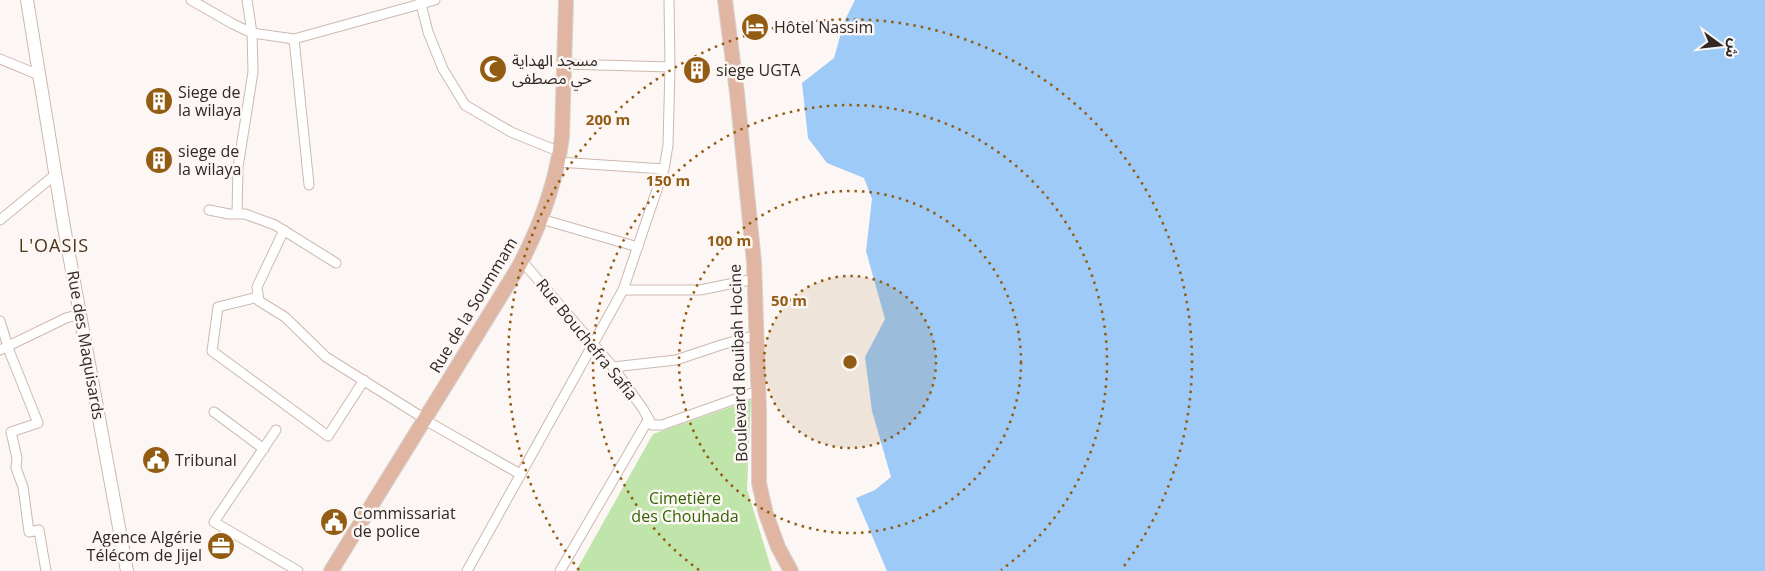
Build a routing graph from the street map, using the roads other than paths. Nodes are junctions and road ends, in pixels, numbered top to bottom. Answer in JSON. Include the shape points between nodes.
{"nodes":[{"id":1,"x":27,"y":0,"type":"edge"},
{"id":2,"x":191,"y":0,"type":"edge"},
{"id":3,"x":247,"y":0,"type":"edge"},
{"id":4,"x":435,"y":0,"type":"edge"},
{"id":5,"x":566,"y":0,"type":"edge"},
{"id":6,"x":669,"y":0,"type":"edge"},
{"id":7,"x":725,"y":0,"type":"edge"},
{"id":8,"x":420,"y":2,"type":"edge"},
{"id":9,"x":252,"y":33,"type":"junction"},
{"id":10,"x":294,"y":40,"type":"junction"},
{"id":11,"x":0,"y":59,"type":"edge"},
{"id":12,"x":564,"y":64,"type":"junction"},
{"id":13,"x":670,"y":67,"type":"junction"},
{"id":14,"x":40,"y":75,"type":"junction"},
{"id":15,"x":559,"y":157,"type":"junction"},
{"id":16,"x":664,"y":168,"type":"junction"},
{"id":17,"x":56,"y":174,"type":"junction"},
{"id":18,"x":309,"y":185,"type":"dead end"},
{"id":19,"x":209,"y":210,"type":"dead end"},
{"id":20,"x":237,"y":214,"type":"junction"},
{"id":21,"x":541,"y":219,"type":"junction"},
{"id":22,"x":0,"y":220,"type":"edge"},
{"id":23,"x":284,"y":230,"type":"junction"},
{"id":24,"x":638,"y":247,"type":"junction"},
{"id":25,"x":522,"y":260,"type":"junction"},
{"id":26,"x":336,"y":264,"type":"dead end"},
{"id":27,"x":754,"y":279,"type":"junction"},
{"id":28,"x":623,"y":290,"type":"junction"},
{"id":29,"x":258,"y":297,"type":"junction"},
{"id":30,"x":80,"y":314,"type":"junction"},
{"id":31,"x":0,"y":321,"type":"edge"},
{"id":32,"x":756,"y":335,"type":"junction"},
{"id":33,"x":593,"y":342,"type":"junction"},
{"id":34,"x":4,"y":348,"type":"edge"},
{"id":35,"x":613,"y":367,"type":"junction"},
{"id":36,"x":364,"y":380,"type":"junction"},
{"id":37,"x":758,"y":390,"type":"junction"},
{"id":38,"x":214,"y":412,"type":"dead end"},
{"id":39,"x":425,"y":419,"type":"junction"},
{"id":40,"x":648,"y":420,"type":"junction"},
{"id":41,"x":276,"y":430,"type":"dead end"},
{"id":42,"x":264,"y":449,"type":"junction"},
{"id":43,"x":520,"y":474,"type":"junction"},
{"id":44,"x":46,"y":571,"type":"edge"},
{"id":45,"x":127,"y":571,"type":"edge"},
{"id":46,"x":298,"y":571,"type":"edge"},
{"id":47,"x":331,"y":571,"type":"edge"},
{"id":48,"x":468,"y":571,"type":"edge"},
{"id":49,"x":560,"y":571,"type":"edge"},
{"id":50,"x":791,"y":571,"type":"edge"}],
"edges":[{"from":1,"to":14,"type":"main road","name":"Rue des Maquisards"},
{"from":2,"to":9,"type":"street"},
{"from":3,"to":9,"type":"street"},
{"from":4,"to":8,"type":"street"},
{"from":5,"to":12,"type":"main road","name":"Rue de la Soummam"},
{"from":6,"to":13,"type":"street"},
{"from":7,"to":27,"type":"main road","name":"Boulevard Rouibah Hocine"},
{"from":8,"to":10,"type":"street"},
{"from":8,"to":15,"type":"street","via":[[442,69],[465,106]]},
{"from":9,"to":10,"type":"street"},
{"from":9,"to":20,"type":"street","via":[[253,72],[238,167]]},
{"from":10,"to":18,"type":"street"},
{"from":11,"to":14,"type":"street"},
{"from":12,"to":13,"type":"street"},
{"from":12,"to":15,"type":"main road","name":"Rue de la Soummam"},
{"from":13,"to":16,"type":"street","via":[[668,145]]},
{"from":14,"to":17,"type":"main road","name":"Rue des Maquisards"},
{"from":15,"to":16,"type":"street"},
{"from":15,"to":21,"type":"main road","name":"Rue de la Soummam"},
{"from":16,"to":24,"type":"street"},
{"from":17,"to":22,"type":"street"},
{"from":17,"to":30,"type":"main road","name":"Rue des Maquisards"},
{"from":19,"to":20,"type":"street"},
{"from":20,"to":23,"type":"street","via":[[245,214]]},
{"from":21,"to":24,"type":"street"},
{"from":21,"to":25,"type":"main road","name":"Rue de la Soummam"},
{"from":23,"to":26,"type":"street"},
{"from":23,"to":29,"type":"street","via":[[257,287]]},
{"from":24,"to":28,"type":"street"},
{"from":25,"to":33,"type":"street","name":"Rue Bouchefra Safia"},
{"from":25,"to":39,"type":"main road","name":"Rue de la Soummam"},
{"from":27,"to":28,"type":"street","via":[[700,290]]},
{"from":27,"to":32,"type":"main road","name":"Boulevard Rouibah Hocine"},
{"from":28,"to":33,"type":"street"},
{"from":29,"to":36,"type":"street","via":[[259,301],[285,317],[326,357]]},
{"from":29,"to":36,"type":"street","via":[[218,307],[212,351],[328,436]]},
{"from":30,"to":34,"type":"street"},
{"from":30,"to":45,"type":"main road","name":"Rue des Maquisards"},
{"from":31,"to":34,"type":"street"},
{"from":32,"to":35,"type":"street","via":[[676,360]]},
{"from":32,"to":37,"type":"main road","name":"Boulevard Rouibah Hocine"},
{"from":33,"to":35,"type":"street","name":"Rue Bouchefra Safia"},
{"from":33,"to":43,"type":"street"},
{"from":34,"to":44,"type":"street","via":[[38,423],[10,432],[18,458],[16,468],[23,487],[29,532],[40,530]]},
{"from":35,"to":40,"type":"street","name":"Rue Bouchefra Safia"},
{"from":36,"to":39,"type":"street"},
{"from":37,"to":40,"type":"street","via":[[662,425],[652,425]]},
{"from":37,"to":50,"type":"main road","name":"Boulevard Rouibah Hocine","via":[[759,483],[778,547]]},
{"from":38,"to":42,"type":"street"},
{"from":39,"to":43,"type":"street"},
{"from":39,"to":47,"type":"main road","name":"Rue de la Soummam"},
{"from":40,"to":49,"type":"street"},
{"from":41,"to":42,"type":"street"},
{"from":42,"to":46,"type":"street","via":[[214,522]]},
{"from":43,"to":48,"type":"street"}]}
